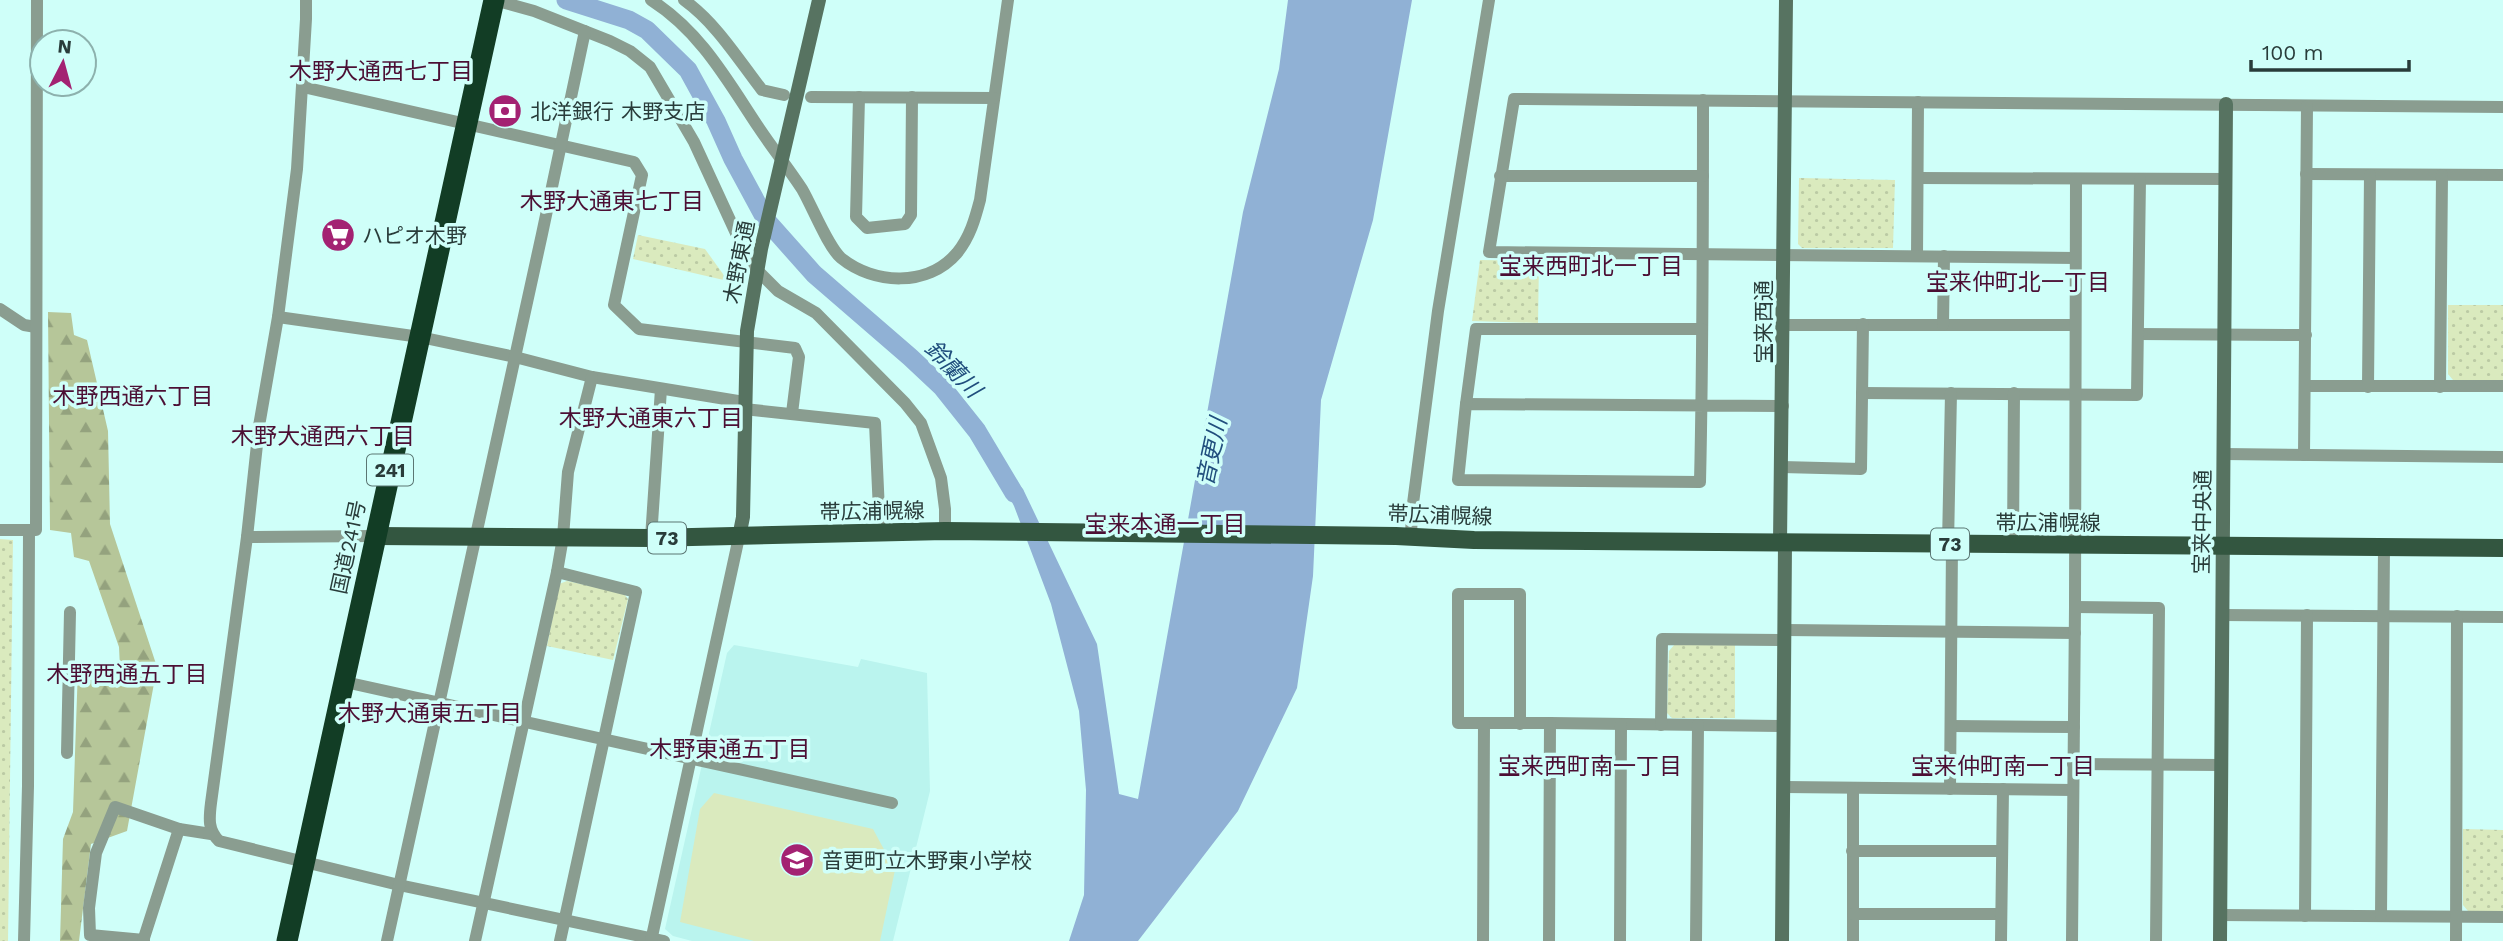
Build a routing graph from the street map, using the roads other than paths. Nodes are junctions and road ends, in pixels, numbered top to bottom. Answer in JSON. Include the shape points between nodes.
{"nodes":[{"id":1,"x":37,"y":0,"type":"edge"},
{"id":2,"x":306,"y":0,"type":"edge"},
{"id":3,"x":494,"y":0,"type":"edge"},
{"id":4,"x":651,"y":0,"type":"edge"},
{"id":5,"x":684,"y":0,"type":"edge"},
{"id":6,"x":819,"y":0,"type":"edge"},
{"id":7,"x":1008,"y":0,"type":"edge"},
{"id":8,"x":1489,"y":0,"type":"edge"},
{"id":9,"x":1786,"y":0,"type":"edge"},
{"id":10,"x":698,"y":4,"type":"edge"},
{"id":11,"x":585,"y":31,"type":"junction"},
{"id":12,"x":303,"y":87,"type":"junction"},
{"id":13,"x":784,"y":95,"type":"dead end"},
{"id":14,"x":811,"y":97,"type":"dead end"},
{"id":15,"x":859,"y":97,"type":"junction"},
{"id":16,"x":912,"y":97,"type":"junction"},
{"id":17,"x":994,"y":98,"type":"junction"},
{"id":18,"x":1703,"y":100,"type":"junction"},
{"id":19,"x":1785,"y":101,"type":"junction"},
{"id":20,"x":1918,"y":102,"type":"junction"},
{"id":21,"x":2226,"y":104,"type":"junction"},
{"id":22,"x":2307,"y":106,"type":"junction"},
{"id":23,"x":2503,"y":107,"type":"edge"},
{"id":24,"x":467,"y":123,"type":"junction"},
{"id":25,"x":562,"y":145,"type":"junction"},
{"id":26,"x":781,"y":162,"type":"junction"},
{"id":27,"x":2306,"y":174,"type":"junction"},
{"id":28,"x":2370,"y":175,"type":"junction"},
{"id":29,"x":2442,"y":175,"type":"junction"},
{"id":30,"x":2503,"y":175,"type":"edge"},
{"id":31,"x":1500,"y":176,"type":"junction"},
{"id":32,"x":1703,"y":176,"type":"junction"},
{"id":33,"x":1917,"y":178,"type":"junction"},
{"id":34,"x":2076,"y":179,"type":"junction"},
{"id":35,"x":2140,"y":179,"type":"junction"},
{"id":36,"x":2225,"y":179,"type":"junction"},
{"id":37,"x":1703,"y":254,"type":"junction"},
{"id":38,"x":1784,"y":256,"type":"junction"},
{"id":39,"x":1917,"y":256,"type":"junction"},
{"id":40,"x":1944,"y":256,"type":"junction"},
{"id":41,"x":2075,"y":258,"type":"junction"},
{"id":42,"x":757,"y":270,"type":"junction"},
{"id":43,"x":0,"y":309,"type":"edge"},
{"id":44,"x":278,"y":317,"type":"junction"},
{"id":45,"x":1863,"y":324,"type":"junction"},
{"id":46,"x":1943,"y":324,"type":"junction"},
{"id":47,"x":1784,"y":325,"type":"junction"},
{"id":48,"x":2075,"y":325,"type":"junction"},
{"id":49,"x":36,"y":327,"type":"junction"},
{"id":50,"x":1702,"y":329,"type":"junction"},
{"id":51,"x":2138,"y":334,"type":"junction"},
{"id":52,"x":2224,"y":335,"type":"junction"},
{"id":53,"x":2306,"y":335,"type":"junction"},
{"id":54,"x":420,"y":337,"type":"junction"},
{"id":55,"x":515,"y":357,"type":"junction"},
{"id":56,"x":592,"y":377,"type":"junction"},
{"id":57,"x":2305,"y":386,"type":"junction"},
{"id":58,"x":2503,"y":386,"type":"edge"},
{"id":59,"x":2368,"y":387,"type":"junction"},
{"id":60,"x":2440,"y":387,"type":"junction"},
{"id":61,"x":662,"y":389,"type":"junction"},
{"id":62,"x":1861,"y":393,"type":"junction"},
{"id":63,"x":1951,"y":393,"type":"junction"},
{"id":64,"x":2014,"y":393,"type":"junction"},
{"id":65,"x":2075,"y":395,"type":"junction"},
{"id":66,"x":1465,"y":404,"type":"junction"},
{"id":67,"x":744,"y":405,"type":"junction"},
{"id":68,"x":1702,"y":405,"type":"junction"},
{"id":69,"x":1783,"y":406,"type":"junction"},
{"id":70,"x":792,"y":413,"type":"junction"},
{"id":71,"x":2224,"y":454,"type":"junction"},
{"id":72,"x":2304,"y":455,"type":"junction"},
{"id":73,"x":2503,"y":457,"type":"edge"},
{"id":74,"x":1782,"y":467,"type":"junction"},
{"id":75,"x":0,"y":530,"type":"edge"},
{"id":76,"x":29,"y":530,"type":"junction"},
{"id":77,"x":952,"y":532,"type":"junction"},
{"id":78,"x":880,"y":533,"type":"junction"},
{"id":79,"x":376,"y":536,"type":"junction"},
{"id":80,"x":1404,"y":536,"type":"junction"},
{"id":81,"x":247,"y":537,"type":"junction"},
{"id":82,"x":475,"y":537,"type":"junction"},
{"id":83,"x":563,"y":537,"type":"junction"},
{"id":84,"x":739,"y":537,"type":"junction"},
{"id":85,"x":651,"y":538,"type":"junction"},
{"id":86,"x":1783,"y":543,"type":"junction"},
{"id":87,"x":1950,"y":544,"type":"junction"},
{"id":88,"x":2013,"y":545,"type":"junction"},
{"id":89,"x":2222,"y":545,"type":"junction"},
{"id":90,"x":2075,"y":546,"type":"junction"},
{"id":91,"x":2384,"y":547,"type":"junction"},
{"id":92,"x":2503,"y":548,"type":"edge"},
{"id":93,"x":557,"y":572,"type":"junction"},
{"id":94,"x":2076,"y":607,"type":"junction"},
{"id":95,"x":70,"y":612,"type":"dead end"},
{"id":96,"x":2222,"y":615,"type":"junction"},
{"id":97,"x":2306,"y":615,"type":"junction"},
{"id":98,"x":2457,"y":616,"type":"junction"},
{"id":99,"x":2383,"y":617,"type":"junction"},
{"id":100,"x":2503,"y":617,"type":"edge"},
{"id":101,"x":1951,"y":631,"type":"junction"},
{"id":102,"x":2075,"y":633,"type":"junction"},
{"id":103,"x":1785,"y":635,"type":"junction"},
{"id":104,"x":345,"y":682,"type":"junction"},
{"id":105,"x":439,"y":703,"type":"junction"},
{"id":106,"x":523,"y":722,"type":"junction"},
{"id":107,"x":1484,"y":723,"type":"junction"},
{"id":108,"x":1550,"y":723,"type":"junction"},
{"id":109,"x":1520,"y":724,"type":"junction"},
{"id":110,"x":1621,"y":724,"type":"junction"},
{"id":111,"x":1661,"y":725,"type":"junction"},
{"id":112,"x":1698,"y":725,"type":"junction"},
{"id":113,"x":1784,"y":726,"type":"junction"},
{"id":114,"x":1951,"y":726,"type":"junction"},
{"id":115,"x":2074,"y":727,"type":"junction"},
{"id":116,"x":603,"y":740,"type":"junction"},
{"id":117,"x":67,"y":753,"type":"dead end"},
{"id":118,"x":690,"y":759,"type":"junction"},
{"id":119,"x":2073,"y":764,"type":"junction"},
{"id":120,"x":2158,"y":765,"type":"junction"},
{"id":121,"x":2221,"y":765,"type":"junction"},
{"id":122,"x":1784,"y":788,"type":"junction"},
{"id":123,"x":1853,"y":788,"type":"junction"},
{"id":124,"x":1950,"y":789,"type":"junction"},
{"id":125,"x":2003,"y":789,"type":"junction"},
{"id":126,"x":2073,"y":790,"type":"junction"},
{"id":127,"x":892,"y":803,"type":"dead end"},
{"id":128,"x":179,"y":828,"type":"junction"},
{"id":129,"x":211,"y":834,"type":"junction"},
{"id":130,"x":1853,"y":851,"type":"junction"},
{"id":131,"x":2002,"y":851,"type":"junction"},
{"id":132,"x":305,"y":863,"type":"junction"},
{"id":133,"x":398,"y":885,"type":"junction"},
{"id":134,"x":484,"y":901,"type":"junction"},
{"id":135,"x":1853,"y":914,"type":"junction"},
{"id":136,"x":2001,"y":914,"type":"junction"},
{"id":137,"x":2220,"y":915,"type":"junction"},
{"id":138,"x":2305,"y":916,"type":"junction"},
{"id":139,"x":2381,"y":916,"type":"junction"},
{"id":140,"x":2503,"y":917,"type":"edge"},
{"id":141,"x":2456,"y":918,"type":"junction"},
{"id":142,"x":565,"y":919,"type":"junction"},
{"id":143,"x":144,"y":940,"type":"edge"},
{"id":144,"x":655,"y":940,"type":"edge"},
{"id":145,"x":24,"y":941,"type":"edge"},
{"id":146,"x":287,"y":941,"type":"edge"},
{"id":147,"x":387,"y":941,"type":"edge"},
{"id":148,"x":475,"y":941,"type":"edge"},
{"id":149,"x":560,"y":941,"type":"edge"},
{"id":150,"x":1483,"y":941,"type":"edge"},
{"id":151,"x":1549,"y":941,"type":"edge"},
{"id":152,"x":1620,"y":941,"type":"edge"},
{"id":153,"x":1696,"y":941,"type":"edge"},
{"id":154,"x":1783,"y":941,"type":"edge"},
{"id":155,"x":1853,"y":941,"type":"edge"},
{"id":156,"x":2001,"y":941,"type":"edge"},
{"id":157,"x":2072,"y":941,"type":"edge"},
{"id":158,"x":2156,"y":941,"type":"edge"},
{"id":159,"x":2220,"y":941,"type":"edge"},
{"id":160,"x":2456,"y":941,"type":"edge"}],
"edges":[{"from":1,"to":49,"type":"street"},
{"from":2,"to":12,"type":"street"},
{"from":3,"to":11,"type":"street"},
{"from":3,"to":24,"type":"highway","name":"国道241号","number":"241"},
{"from":4,"to":26,"type":"street","via":[[707,49]]},
{"from":5,"to":10,"type":"street"},
{"from":6,"to":26,"type":"street","name":"木野東通"},
{"from":7,"to":17,"type":"street"},
{"from":8,"to":80,"type":"street","via":[[1438,311],[1412,511]]},
{"from":9,"to":19,"type":"street","name":"宝来西通"},
{"from":10,"to":13,"type":"street","via":[[762,90]]},
{"from":11,"to":25,"type":"street"},
{"from":11,"to":42,"type":"street","via":[[630,51],[650,67],[694,142]]},
{"from":12,"to":24,"type":"street"},
{"from":12,"to":44,"type":"street"},
{"from":14,"to":15,"type":"street"},
{"from":15,"to":16,"type":"street"},
{"from":15,"to":16,"type":"street","via":[[856,217],[867,228],[905,224],[911,215]]},
{"from":16,"to":17,"type":"street"},
{"from":17,"to":26,"type":"street","via":[[974,224],[956,255],[916,277],[881,278],[839,257],[802,189]]},
{"from":18,"to":19,"type":"street"},
{"from":18,"to":31,"type":"street","via":[[1514,99]]},
{"from":18,"to":32,"type":"street"},
{"from":19,"to":20,"type":"street"},
{"from":19,"to":38,"type":"street","name":"宝来西通"},
{"from":20,"to":21,"type":"street"},
{"from":20,"to":33,"type":"street"},
{"from":21,"to":22,"type":"street"},
{"from":21,"to":36,"type":"street","name":"宝来中央通"},
{"from":22,"to":23,"type":"street"},
{"from":22,"to":27,"type":"street"},
{"from":24,"to":25,"type":"street"},
{"from":24,"to":54,"type":"highway","name":"国道241号","number":"241"},
{"from":25,"to":55,"type":"street"},
{"from":25,"to":70,"type":"street","via":[[634,162],[642,175],[614,305],[639,329],[795,348],[799,357]]},
{"from":26,"to":42,"type":"street","name":"木野東通"},
{"from":27,"to":28,"type":"street"},
{"from":27,"to":53,"type":"street"},
{"from":28,"to":29,"type":"street"},
{"from":28,"to":59,"type":"street"},
{"from":29,"to":30,"type":"street"},
{"from":29,"to":60,"type":"street"},
{"from":31,"to":32,"type":"street"},
{"from":31,"to":37,"type":"street","via":[[1489,252]]},
{"from":32,"to":37,"type":"street"},
{"from":33,"to":34,"type":"street"},
{"from":33,"to":39,"type":"street"},
{"from":34,"to":35,"type":"street"},
{"from":34,"to":41,"type":"street"},
{"from":35,"to":36,"type":"street"},
{"from":35,"to":51,"type":"street"},
{"from":36,"to":52,"type":"street","name":"宝来中央通"},
{"from":37,"to":38,"type":"street"},
{"from":37,"to":50,"type":"street"},
{"from":38,"to":39,"type":"street"},
{"from":38,"to":47,"type":"street","name":"宝来西通"},
{"from":39,"to":40,"type":"street"},
{"from":40,"to":41,"type":"street"},
{"from":40,"to":46,"type":"street"},
{"from":41,"to":48,"type":"street"},
{"from":42,"to":67,"type":"street","name":"木野東通","via":[[747,331]]},
{"from":42,"to":77,"type":"street","via":[[778,291],[816,313],[921,423],[941,478]]},
{"from":43,"to":49,"type":"street","via":[[24,325]]},
{"from":44,"to":54,"type":"street"},
{"from":44,"to":81,"type":"street"},
{"from":45,"to":46,"type":"street"},
{"from":45,"to":47,"type":"street"},
{"from":45,"to":62,"type":"street"},
{"from":46,"to":48,"type":"street"},
{"from":47,"to":69,"type":"street","name":"宝来西通"},
{"from":48,"to":65,"type":"street"},
{"from":49,"to":76,"type":"street","via":[[36,530]]},
{"from":50,"to":66,"type":"street","via":[[1476,329]]},
{"from":50,"to":68,"type":"street"},
{"from":51,"to":52,"type":"street"},
{"from":51,"to":65,"type":"street","via":[[2137,395]]},
{"from":52,"to":53,"type":"street"},
{"from":52,"to":71,"type":"street","name":"宝来中央通"},
{"from":53,"to":57,"type":"street"},
{"from":54,"to":55,"type":"street"},
{"from":54,"to":79,"type":"highway","name":"国道241号","number":"241"},
{"from":55,"to":56,"type":"street"},
{"from":55,"to":82,"type":"street"},
{"from":56,"to":61,"type":"street"},
{"from":56,"to":83,"type":"street","via":[[568,472]]},
{"from":57,"to":59,"type":"street"},
{"from":57,"to":72,"type":"street"},
{"from":58,"to":60,"type":"street"},
{"from":59,"to":60,"type":"street"},
{"from":61,"to":67,"type":"street"},
{"from":61,"to":85,"type":"street"},
{"from":62,"to":63,"type":"street"},
{"from":62,"to":74,"type":"street","via":[[1861,469]]},
{"from":63,"to":64,"type":"street"},
{"from":63,"to":87,"type":"street"},
{"from":64,"to":65,"type":"street"},
{"from":64,"to":88,"type":"street"},
{"from":65,"to":90,"type":"street"},
{"from":66,"to":68,"type":"street"},
{"from":66,"to":68,"type":"street","via":[[1458,480],[1700,482]]},
{"from":67,"to":70,"type":"street"},
{"from":67,"to":84,"type":"street","name":"木野東通"},
{"from":68,"to":69,"type":"street"},
{"from":69,"to":74,"type":"street","name":"宝来西通"},
{"from":70,"to":78,"type":"street","via":[[876,423]]},
{"from":71,"to":72,"type":"street"},
{"from":71,"to":89,"type":"street","name":"宝来中央通"},
{"from":72,"to":73,"type":"street"},
{"from":74,"to":86,"type":"street","name":"宝来西通"},
{"from":75,"to":76,"type":"street"},
{"from":76,"to":145,"type":"street"},
{"from":77,"to":78,"type":"main road","name":"帯広浦幌線","number":"73"},
{"from":77,"to":80,"type":"main road","name":"帯広浦幌線","number":"73"},
{"from":78,"to":84,"type":"main road","name":"帯広浦幌線","number":"73"},
{"from":79,"to":81,"type":"street"},
{"from":79,"to":82,"type":"main road","name":"帯広浦幌線","number":"73"},
{"from":79,"to":104,"type":"highway","name":"国道241号","number":"241"},
{"from":80,"to":86,"type":"main road","name":"帯広浦幌線","number":"73"},
{"from":81,"to":129,"type":"street","via":[[211,803]]},
{"from":82,"to":83,"type":"main road","name":"帯広浦幌線","number":"73"},
{"from":82,"to":105,"type":"street"},
{"from":83,"to":85,"type":"main road","name":"帯広浦幌線","number":"73"},
{"from":83,"to":93,"type":"street"},
{"from":84,"to":85,"type":"main road","name":"帯広浦幌線","number":"73"},
{"from":84,"to":118,"type":"street"},
{"from":86,"to":87,"type":"main road","name":"帯広浦幌線","number":"73"},
{"from":86,"to":103,"type":"street","name":"宝来西通"},
{"from":87,"to":88,"type":"main road","name":"帯広浦幌線","number":"73"},
{"from":87,"to":101,"type":"street"},
{"from":88,"to":90,"type":"main road","name":"帯広浦幌線","number":"73"},
{"from":89,"to":90,"type":"main road","name":"帯広浦幌線","number":"73"},
{"from":89,"to":91,"type":"main road","name":"帯広浦幌線","number":"73"},
{"from":89,"to":96,"type":"street","name":"宝来中央通"},
{"from":90,"to":94,"type":"street"},
{"from":91,"to":92,"type":"main road","name":"帯広浦幌線","number":"73"},
{"from":91,"to":99,"type":"street"},
{"from":93,"to":106,"type":"street"},
{"from":93,"to":116,"type":"street","via":[[636,592]]},
{"from":94,"to":102,"type":"street"},
{"from":94,"to":120,"type":"street","via":[[2160,608]]},
{"from":95,"to":117,"type":"street"},
{"from":96,"to":97,"type":"street"},
{"from":96,"to":121,"type":"street","name":"宝来中央通"},
{"from":97,"to":99,"type":"street"},
{"from":97,"to":138,"type":"street"},
{"from":98,"to":99,"type":"street"},
{"from":98,"to":100,"type":"street"},
{"from":98,"to":141,"type":"street"},
{"from":99,"to":139,"type":"street"},
{"from":101,"to":102,"type":"street"},
{"from":101,"to":103,"type":"street"},
{"from":101,"to":114,"type":"street"},
{"from":102,"to":115,"type":"street"},
{"from":103,"to":111,"type":"street","via":[[1662,639]]},
{"from":103,"to":113,"type":"street","name":"宝来西通"},
{"from":104,"to":105,"type":"street"},
{"from":104,"to":132,"type":"highway","name":"国道241号","number":"241"},
{"from":105,"to":106,"type":"street"},
{"from":105,"to":133,"type":"street"},
{"from":106,"to":116,"type":"street"},
{"from":106,"to":134,"type":"street"},
{"from":107,"to":109,"type":"street"},
{"from":107,"to":109,"type":"street","via":[[1458,723],[1458,594],[1520,594]]},
{"from":107,"to":150,"type":"street"},
{"from":108,"to":109,"type":"street"},
{"from":108,"to":110,"type":"street"},
{"from":108,"to":151,"type":"street"},
{"from":110,"to":111,"type":"street"},
{"from":110,"to":152,"type":"street"},
{"from":111,"to":112,"type":"street"},
{"from":112,"to":113,"type":"street"},
{"from":112,"to":153,"type":"street"},
{"from":113,"to":122,"type":"street","name":"宝来西通"},
{"from":114,"to":115,"type":"street"},
{"from":114,"to":124,"type":"street"},
{"from":115,"to":119,"type":"street"},
{"from":116,"to":118,"type":"street"},
{"from":116,"to":142,"type":"street"},
{"from":118,"to":127,"type":"street"},
{"from":118,"to":144,"type":"street"},
{"from":119,"to":120,"type":"street"},
{"from":119,"to":126,"type":"street"},
{"from":120,"to":121,"type":"street"},
{"from":120,"to":158,"type":"street"},
{"from":121,"to":137,"type":"street","name":"宝来中央通"},
{"from":122,"to":123,"type":"street"},
{"from":122,"to":154,"type":"street","name":"宝来西通"},
{"from":123,"to":124,"type":"street"},
{"from":123,"to":130,"type":"street"},
{"from":124,"to":125,"type":"street"},
{"from":125,"to":126,"type":"street"},
{"from":125,"to":131,"type":"street"},
{"from":126,"to":157,"type":"street"},
{"from":128,"to":129,"type":"street"},
{"from":128,"to":143,"type":"street"},
{"from":128,"to":143,"type":"street","via":[[115,807],[96,853],[90,935]]},
{"from":129,"to":132,"type":"street","via":[[219,842]]},
{"from":130,"to":131,"type":"street"},
{"from":130,"to":135,"type":"street"},
{"from":131,"to":136,"type":"street"},
{"from":132,"to":133,"type":"street"},
{"from":132,"to":146,"type":"highway","name":"国道241号","number":"241"},
{"from":133,"to":134,"type":"street"},
{"from":133,"to":147,"type":"street"},
{"from":134,"to":142,"type":"street"},
{"from":134,"to":148,"type":"street"},
{"from":135,"to":136,"type":"street"},
{"from":135,"to":155,"type":"street"},
{"from":136,"to":156,"type":"street"},
{"from":137,"to":138,"type":"street"},
{"from":137,"to":159,"type":"street","name":"宝来中央通"},
{"from":138,"to":139,"type":"street"},
{"from":139,"to":141,"type":"street"},
{"from":140,"to":141,"type":"street"},
{"from":141,"to":160,"type":"street"},
{"from":142,"to":144,"type":"street"},
{"from":142,"to":149,"type":"street"}]}
